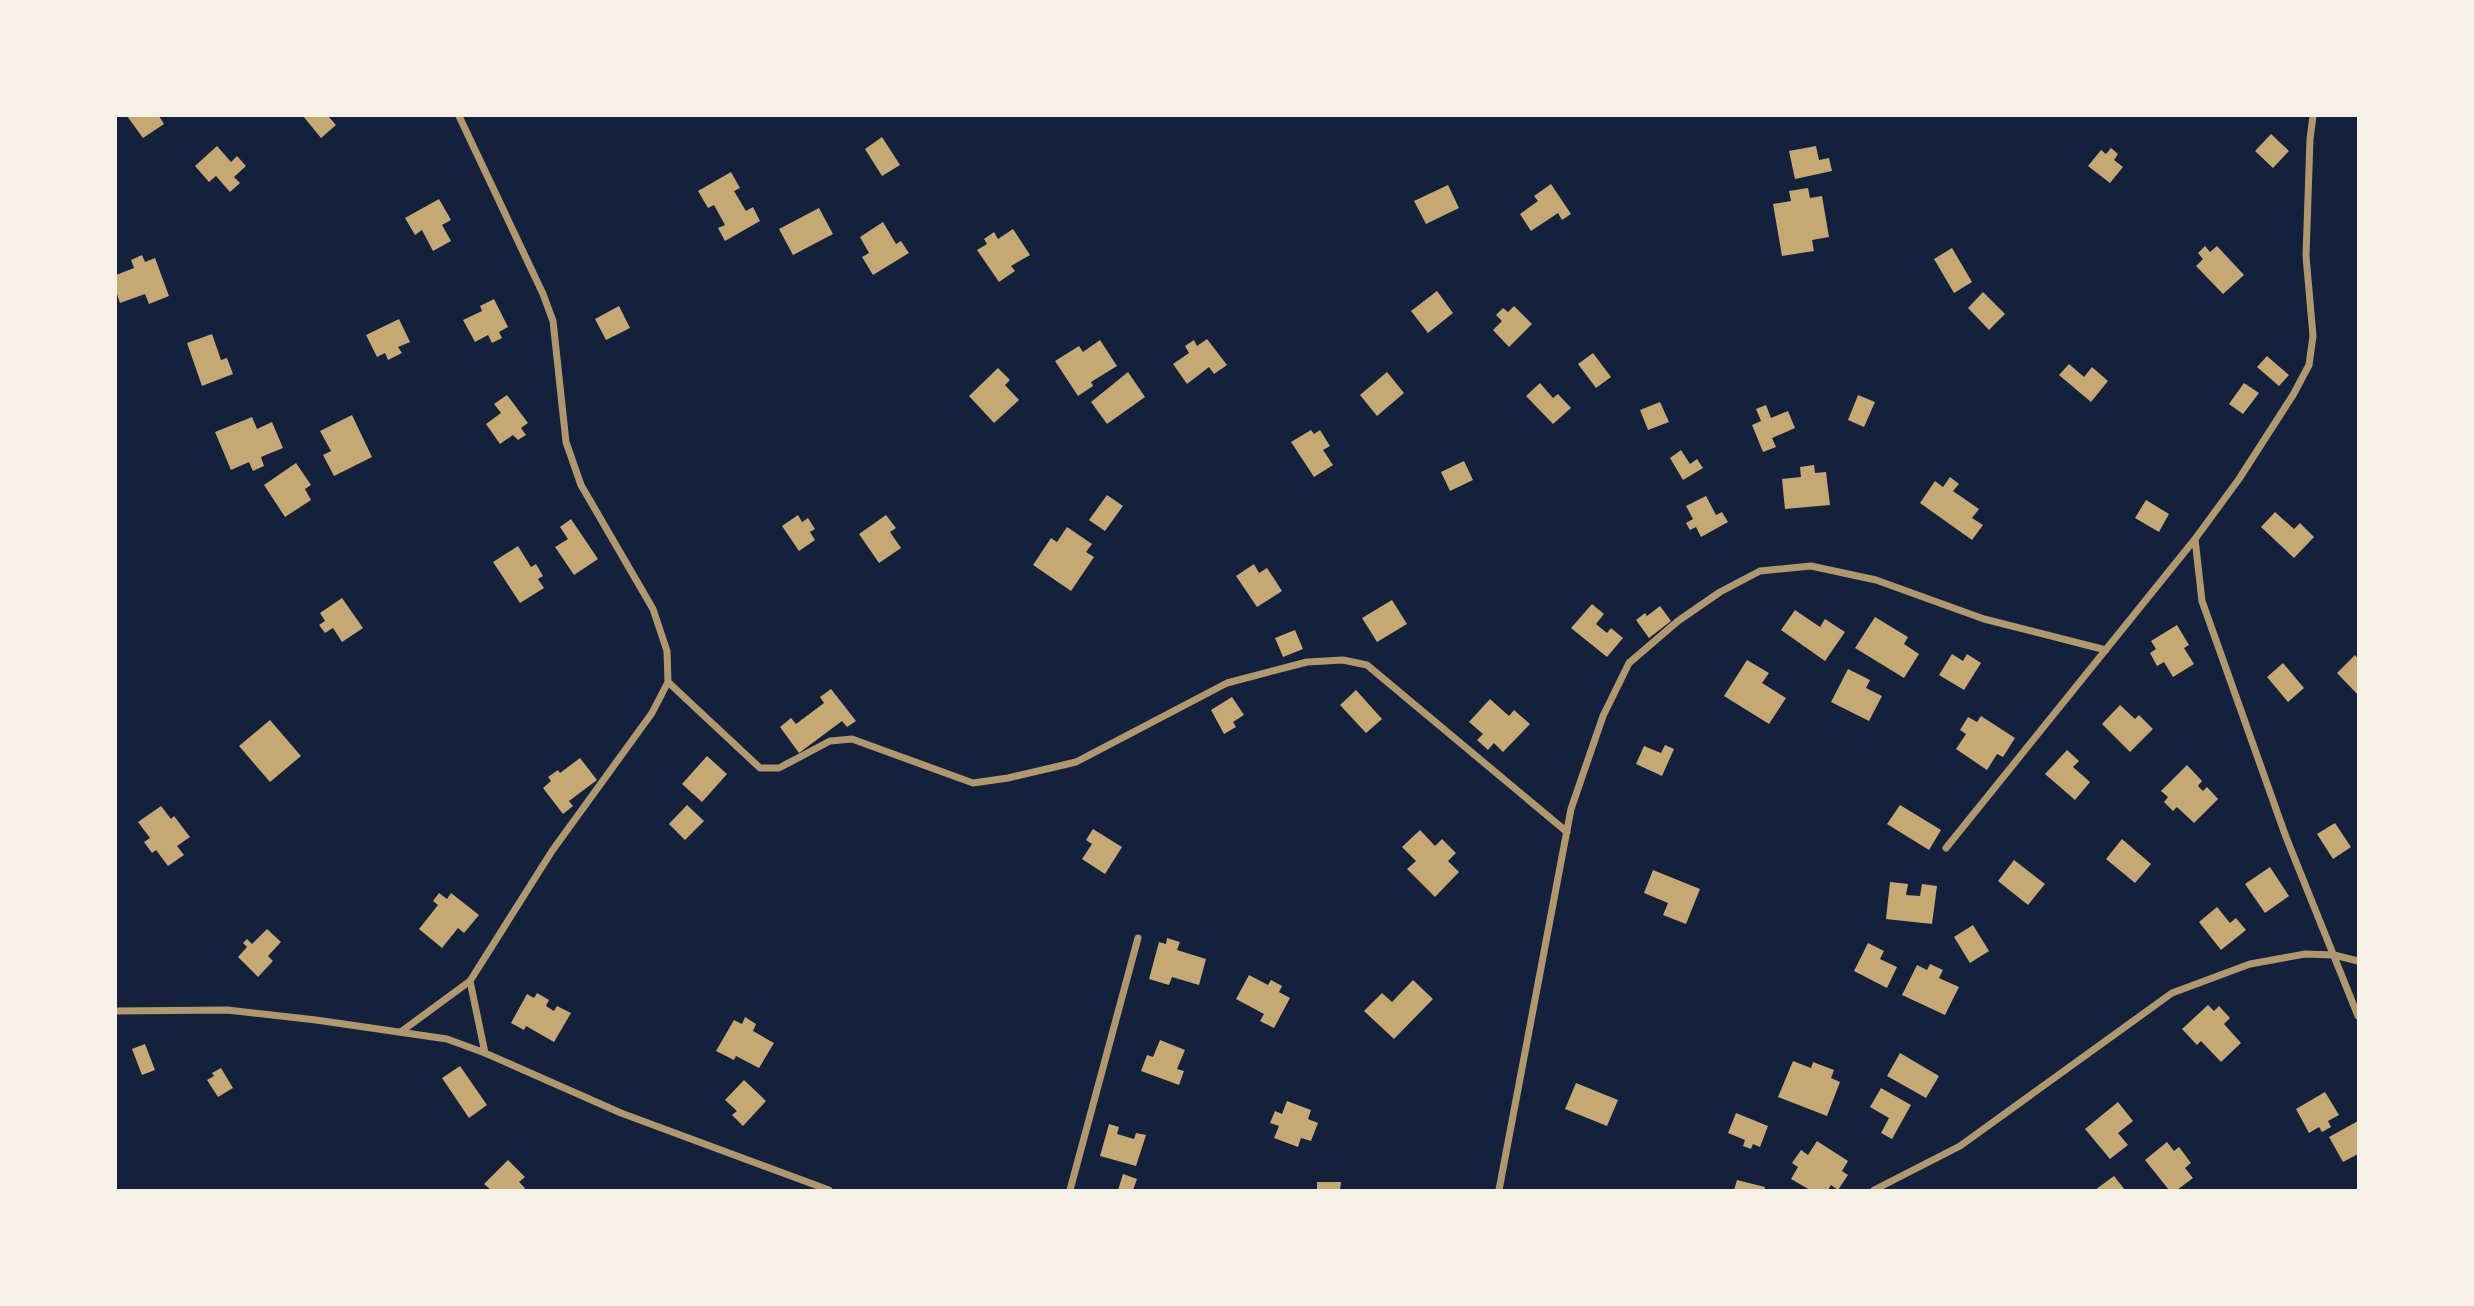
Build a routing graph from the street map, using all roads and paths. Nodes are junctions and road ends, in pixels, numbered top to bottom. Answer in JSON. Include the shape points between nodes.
{"nodes":[{"id":1,"x":459,"y":116,"type":"edge"},
{"id":2,"x":2314,"y":116,"type":"edge"},
{"id":3,"x":2195,"y":539,"type":"junction"},
{"id":4,"x":2106,"y":650,"type":"junction"},
{"id":5,"x":668,"y":682,"type":"junction"},
{"id":6,"x":1567,"y":832,"type":"junction"},
{"id":7,"x":1946,"y":848,"type":"dead end"},
{"id":8,"x":1138,"y":938,"type":"dead end"},
{"id":9,"x":2334,"y":955,"type":"junction"},
{"id":10,"x":2358,"y":961,"type":"edge"},
{"id":11,"x":470,"y":981,"type":"junction"},
{"id":12,"x":116,"y":1011,"type":"edge"},
{"id":13,"x":2358,"y":1016,"type":"edge"},
{"id":14,"x":402,"y":1031,"type":"junction"},
{"id":15,"x":485,"y":1053,"type":"junction"},
{"id":16,"x":829,"y":1191,"type":"edge"},
{"id":17,"x":1070,"y":1191,"type":"edge"},
{"id":18,"x":1499,"y":1191,"type":"edge"},
{"id":19,"x":1874,"y":1191,"type":"edge"}],
"edges":[{"from":1,"to":5,"type":"street","via":[[553,321],[566,442],[582,485],[653,609],[667,651]]},
{"from":2,"to":3,"type":"street","via":[[2306,256],[2312,336],[2309,365],[2239,479]]},
{"from":3,"to":4,"type":"street"},
{"from":3,"to":9,"type":"street","via":[[2203,601],[2286,837]]},
{"from":4,"to":6,"type":"street","via":[[1984,618],[1876,580],[1811,566],[1760,571],[1678,621],[1629,663],[1602,716]]},
{"from":4,"to":7,"type":"street"},
{"from":5,"to":6,"type":"street","via":[[760,768],[779,768],[830,741],[852,739],[973,783],[1076,762],[1227,683],[1307,662],[1343,660],[1367,665]]},
{"from":5,"to":11,"type":"street","via":[[652,713],[552,851]]},
{"from":6,"to":18,"type":"street"},
{"from":8,"to":17,"type":"street"},
{"from":9,"to":10,"type":"street"},
{"from":9,"to":13,"type":"street"},
{"from":9,"to":19,"type":"street","via":[[2305,954],[2250,964],[2172,993],[1960,1146]]},
{"from":11,"to":14,"type":"street"},
{"from":11,"to":15,"type":"street"},
{"from":12,"to":14,"type":"street","via":[[227,1010]]},
{"from":14,"to":15,"type":"street","via":[[447,1039]]},
{"from":15,"to":16,"type":"street","via":[[621,1113]]}]}
